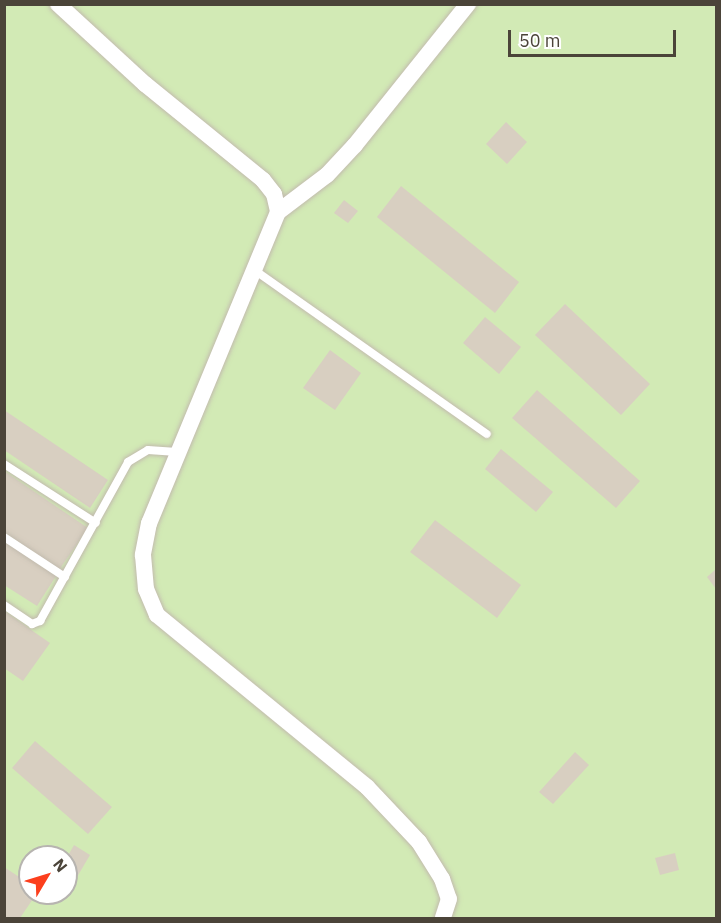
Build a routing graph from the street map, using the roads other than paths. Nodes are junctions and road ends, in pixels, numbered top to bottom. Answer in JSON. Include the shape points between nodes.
{"nodes":[{"id":1,"x":58,"y":4,"type":"edge"},
{"id":2,"x":468,"y":4,"type":"edge"},
{"id":3,"x":278,"y":212,"type":"junction"},
{"id":4,"x":252,"y":269,"type":"junction"},
{"id":5,"x":487,"y":434,"type":"dead end"},
{"id":6,"x":177,"y":452,"type":"junction"},
{"id":7,"x":4,"y":464,"type":"edge"},
{"id":8,"x":96,"y":523,"type":"junction"},
{"id":9,"x":4,"y":537,"type":"edge"},
{"id":10,"x":65,"y":578,"type":"junction"},
{"id":11,"x":4,"y":605,"type":"edge"},
{"id":12,"x":443,"y":918,"type":"edge"}],
"edges":[{"from":1,"to":3,"type":"street","via":[[145,84],[263,180],[274,194]]},
{"from":2,"to":3,"type":"street","via":[[355,145],[327,175]]},
{"from":3,"to":4,"type":"street"},
{"from":4,"to":5,"type":"lane"},
{"from":4,"to":6,"type":"street"},
{"from":6,"to":8,"type":"lane","via":[[138,453],[128,462]]},
{"from":6,"to":12,"type":"street","via":[[149,523],[143,555],[146,589],[156,615],[367,786],[419,842],[442,879],[449,899]]},
{"from":7,"to":8,"type":"lane"},
{"from":8,"to":10,"type":"lane"},
{"from":9,"to":10,"type":"lane"},
{"from":10,"to":11,"type":"lane","via":[[40,621],[32,624]]}]}
